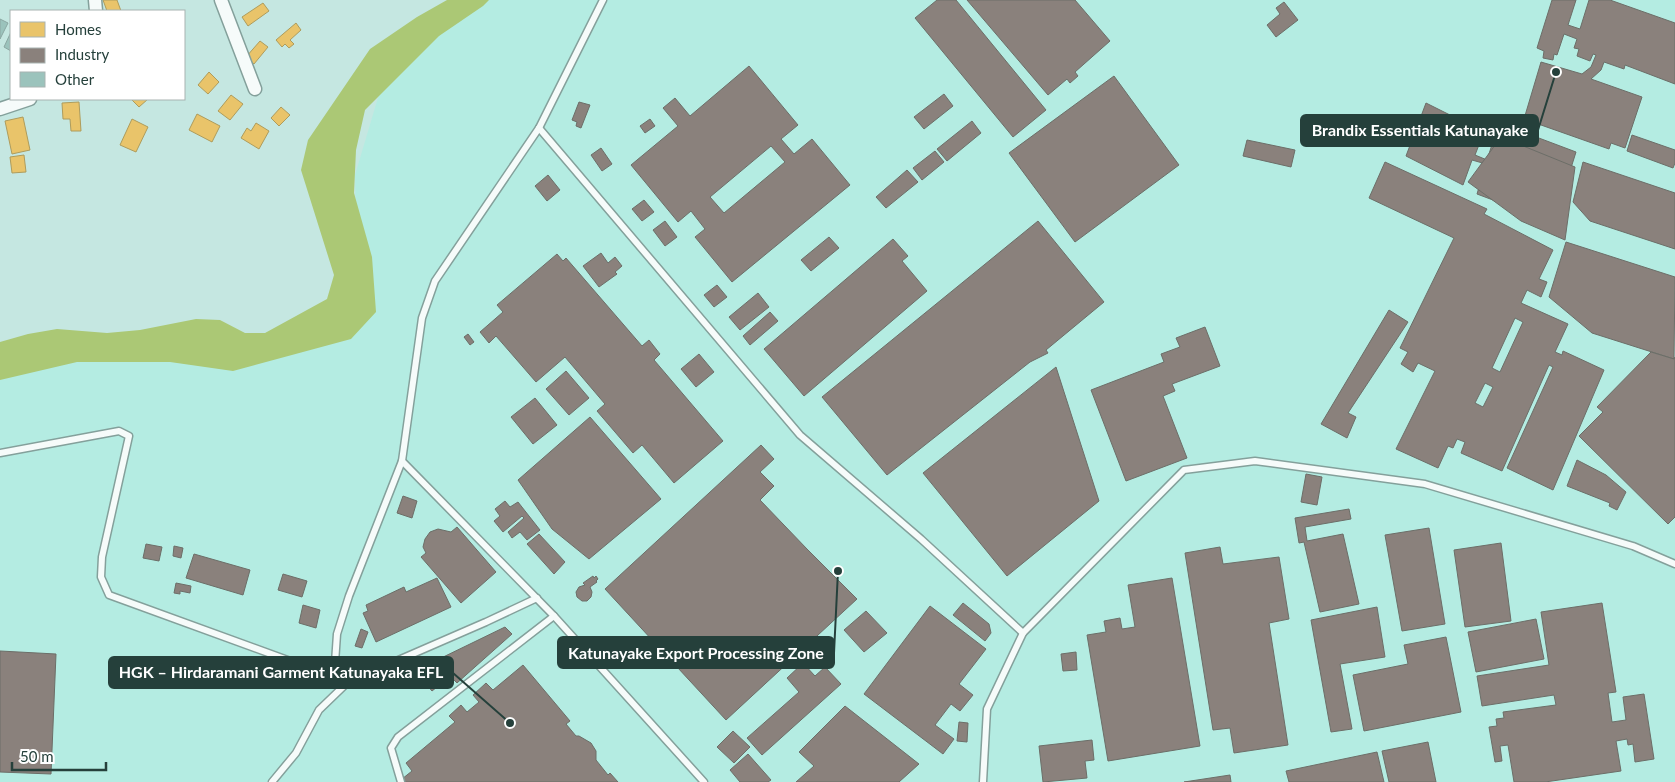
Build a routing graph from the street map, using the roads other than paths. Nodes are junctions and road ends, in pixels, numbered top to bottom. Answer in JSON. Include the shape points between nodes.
{"nodes":[{"id":1,"x":221,"y":0,"type":"edge"},
{"id":2,"x":603,"y":0,"type":"edge"},
{"id":3,"x":255,"y":89,"type":"dead end"},
{"id":4,"x":27,"y":100,"type":"edge"},
{"id":5,"x":0,"y":109,"type":"edge"},
{"id":6,"x":539,"y":128,"type":"junction"},
{"id":7,"x":0,"y":453,"type":"edge"},
{"id":8,"x":402,"y":461,"type":"junction"},
{"id":9,"x":1675,"y":564,"type":"edge"},
{"id":10,"x":537,"y":598,"type":"junction"},
{"id":11,"x":554,"y":616,"type":"junction"},
{"id":12,"x":1022,"y":633,"type":"junction"},
{"id":13,"x":334,"y":677,"type":"junction"},
{"id":14,"x":348,"y":682,"type":"junction"},
{"id":15,"x":272,"y":782,"type":"edge"},
{"id":16,"x":401,"y":782,"type":"edge"},
{"id":17,"x":704,"y":782,"type":"edge"},
{"id":18,"x":983,"y":782,"type":"edge"}],
"edges":[{"from":1,"to":3,"type":"street"},
{"from":2,"to":6,"type":"lane"},
{"from":4,"to":5,"type":"street"},
{"from":6,"to":8,"type":"lane","via":[[435,282],[422,318]]},
{"from":6,"to":12,"type":"lane","via":[[800,435],[922,538]]},
{"from":7,"to":13,"type":"lane","via":[[118,431],[129,436],[102,557],[100,577],[109,595]]},
{"from":8,"to":10,"type":"lane"},
{"from":8,"to":13,"type":"lane","via":[[337,634]]},
{"from":9,"to":12,"type":"lane","via":[[1633,546],[1425,484],[1255,461],[1184,470]]},
{"from":10,"to":11,"type":"lane"},
{"from":10,"to":14,"type":"lane"},
{"from":11,"to":16,"type":"lane","via":[[398,737],[390,748]]},
{"from":11,"to":17,"type":"lane"},
{"from":12,"to":18,"type":"lane","via":[[987,709]]},
{"from":13,"to":14,"type":"lane"},
{"from":14,"to":15,"type":"lane","via":[[319,710],[296,753]]}]}
